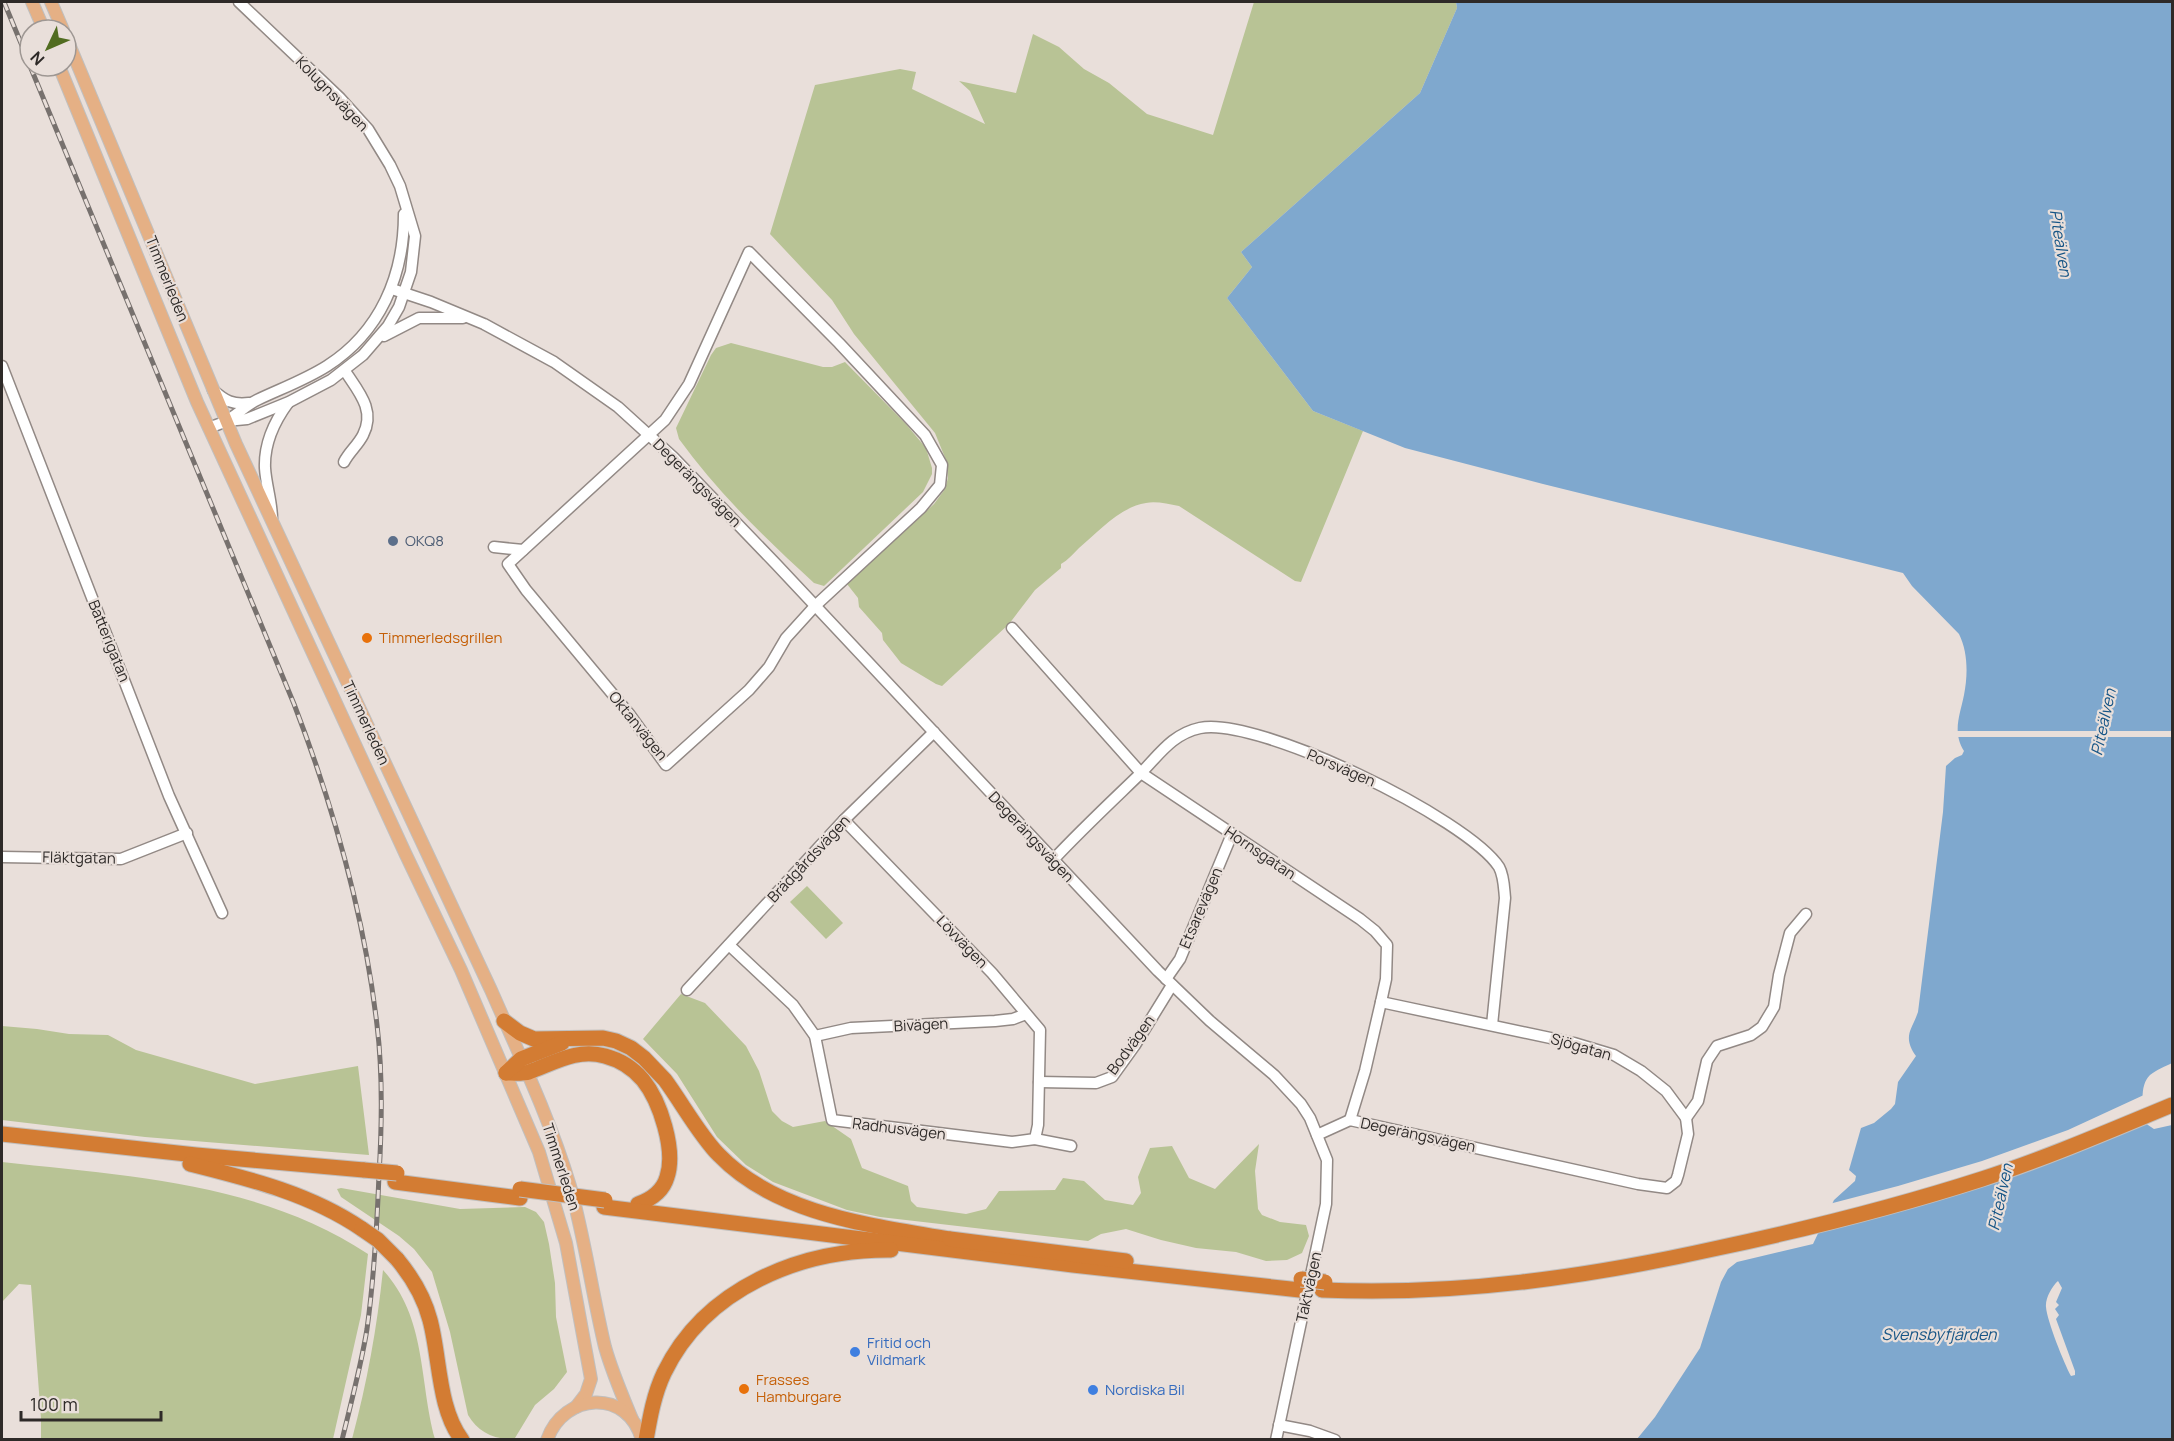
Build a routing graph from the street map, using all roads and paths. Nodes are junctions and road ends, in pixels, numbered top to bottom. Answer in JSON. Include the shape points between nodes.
{"nodes":[{"id":1,"x":32,"y":2,"type":"edge"},
{"id":2,"x":51,"y":2,"type":"edge"},
{"id":3,"x":239,"y":2,"type":"edge"},
{"id":4,"x":39,"y":18,"type":"edge"},
{"id":5,"x":58,"y":18,"type":"edge"},
{"id":6,"x":78,"y":66,"type":"edge"},
{"id":7,"x":64,"y":78,"type":"edge"},
{"id":8,"x":404,"y":201,"type":"junction"},
{"id":9,"x":392,"y":289,"type":"junction"},
{"id":10,"x":404,"y":293,"type":"junction"},
{"id":11,"x":469,"y":318,"type":"junction"},
{"id":12,"x":376,"y":342,"type":"junction"},
{"id":13,"x":2,"y":366,"type":"edge"},
{"id":14,"x":345,"y":371,"type":"junction"},
{"id":15,"x":213,"y":390,"type":"junction"},
{"id":16,"x":253,"y":402,"type":"junction"},
{"id":17,"x":289,"y":402,"type":"junction"},
{"id":18,"x":226,"y":421,"type":"junction"},
{"id":19,"x":209,"y":428,"type":"junction"},
{"id":20,"x":649,"y":436,"type":"junction"},
{"id":21,"x":344,"y":462,"type":"dead end"},
{"id":22,"x":272,"y":523,"type":"junction"},
{"id":23,"x":494,"y":547,"type":"dead end"},
{"id":24,"x":523,"y":550,"type":"junction"},
{"id":25,"x":815,"y":606,"type":"junction"},
{"id":26,"x":1012,"y":628,"type":"dead end"},
{"id":27,"x":934,"y":732,"type":"junction"},
{"id":28,"x":1141,"y":773,"type":"junction"},
{"id":29,"x":844,"y":820,"type":"junction"},
{"id":30,"x":187,"y":833,"type":"junction"},
{"id":31,"x":1232,"y":834,"type":"junction"},
{"id":32,"x":2,"y":857,"type":"edge"},
{"id":33,"x":1053,"y":860,"type":"junction"},
{"id":34,"x":222,"y":914,"type":"dead end"},
{"id":35,"x":1806,"y":914,"type":"dead end"},
{"id":36,"x":729,"y":945,"type":"junction"},
{"id":37,"x":1169,"y":982,"type":"junction"},
{"id":38,"x":687,"y":990,"type":"dead end"},
{"id":39,"x":1381,"y":1002,"type":"junction"},
{"id":40,"x":1026,"y":1014,"type":"junction"},
{"id":41,"x":504,"y":1021,"type":"junction"},
{"id":42,"x":1492,"y":1025,"type":"junction"},
{"id":43,"x":815,"y":1036,"type":"junction"},
{"id":44,"x":576,"y":1039,"type":"junction"},
{"id":45,"x":524,"y":1066,"type":"junction"},
{"id":46,"x":506,"y":1073,"type":"junction"},
{"id":47,"x":1039,"y":1082,"type":"junction"},
{"id":48,"x":2172,"y":1094,"type":"edge"},
{"id":49,"x":2172,"y":1105,"type":"edge"},
{"id":50,"x":2150,"y":1110,"type":"junction"},
{"id":51,"x":1686,"y":1118,"type":"junction"},
{"id":52,"x":1350,"y":1120,"type":"junction"},
{"id":53,"x":2,"y":1134,"type":"edge"},
{"id":54,"x":1317,"y":1135,"type":"junction"},
{"id":55,"x":1035,"y":1139,"type":"junction"},
{"id":56,"x":2,"y":1144,"type":"edge"},
{"id":57,"x":1071,"y":1146,"type":"dead end"},
{"id":58,"x":190,"y":1164,"type":"junction"},
{"id":59,"x":363,"y":1174,"type":"junction"},
{"id":60,"x":604,"y":1204,"type":"junction"},
{"id":61,"x":638,"y":1204,"type":"junction"},
{"id":62,"x":949,"y":1239,"type":"junction"},
{"id":63,"x":977,"y":1252,"type":"junction"},
{"id":64,"x":1301,"y":1285,"type":"junction"},
{"id":65,"x":576,"y":1407,"type":"junction"},
{"id":66,"x":632,"y":1419,"type":"junction"},
{"id":67,"x":1279,"y":1425,"type":"junction"},
{"id":68,"x":462,"y":1440,"type":"edge"},
{"id":69,"x":548,"y":1440,"type":"edge"},
{"id":70,"x":644,"y":1440,"type":"edge"},
{"id":71,"x":1276,"y":1440,"type":"edge"},
{"id":72,"x":1335,"y":1440,"type":"edge"}],
"edges":[{"from":1,"to":4,"type":"main road"},
{"from":2,"to":5,"type":"main road"},
{"from":3,"to":8,"type":"street","name":"Kolugnsvägen","via":[[368,129],[390,165]]},
{"from":6,"to":15,"type":"main road","name":"Timmerleden"},
{"from":7,"to":19,"type":"main road","name":"Timmerleden"},
{"from":8,"to":9,"type":"street","name":"Kolugnsvägen","via":[[404,234]]},
{"from":8,"to":10,"type":"street","name":"Kolugnsvägen","via":[[415,236]]},
{"from":9,"to":10,"type":"street","name":"Degerängsvägen"},
{"from":9,"to":16,"type":"street","name":"Kolugnsvägen","via":[[372,324],[346,352],[326,367]]},
{"from":10,"to":11,"type":"street","name":"Degerängsvägen"},
{"from":10,"to":12,"type":"street","name":"Kolugnsvägen"},
{"from":11,"to":12,"type":"street","name":"Kolugnsvägen","via":[[419,318]]},
{"from":11,"to":20,"type":"street","name":"Degerängsvägen","via":[[554,362],[618,407]]},
{"from":12,"to":14,"type":"street","name":"Kolugnsvägen"},
{"from":13,"to":30,"type":"street","name":"Batterigatan","via":[[169,796]]},
{"from":14,"to":17,"type":"street","name":"Kolugnsvägen"},
{"from":14,"to":21,"type":"street","via":[[364,400],[368,424]]},
{"from":15,"to":16,"type":"street","name":"Kolugnsvägen","via":[[237,405]]},
{"from":15,"to":18,"type":"main road","name":"Timmerleden"},
{"from":16,"to":18,"type":"street","name":"Kolugnsvägen"},
{"from":17,"to":18,"type":"street","name":"Kolugnsvägen","via":[[247,419]]},
{"from":17,"to":22,"type":"street","via":[[278,417],[267,447],[265,468]]},
{"from":18,"to":19,"type":"street","name":"Kolugnsvägen"},
{"from":18,"to":22,"type":"main road","name":"Timmerleden"},
{"from":19,"to":46,"type":"main road","name":"Timmerleden"},
{"from":20,"to":24,"type":"street","name":"Oktanvägen"},
{"from":20,"to":25,"type":"street","name":"Degerängsvägen"},
{"from":20,"to":25,"type":"street","name":"Oktanvägen","via":[[689,384],[748,252],[925,435],[942,465],[940,485],[921,508]]},
{"from":22,"to":41,"type":"main road","name":"Timmerleden"},
{"from":23,"to":24,"type":"street"},
{"from":24,"to":25,"type":"street","name":"Oktanvägen","via":[[508,564],[666,765],[749,690],[786,638]]},
{"from":25,"to":27,"type":"street","name":"Degerängsvägen"},
{"from":26,"to":28,"type":"street","name":"Hornsgatan"},
{"from":27,"to":29,"type":"street","name":"Brädgårdsvägen"},
{"from":27,"to":33,"type":"street","name":"Degerängsvägen"},
{"from":28,"to":31,"type":"street","name":"Hornsgatan"},
{"from":28,"to":33,"type":"street","name":"Porsvägen"},
{"from":28,"to":42,"type":"street","name":"Porsvägen","via":[[1181,735],[1202,728],[1235,730],[1365,777],[1456,829],[1488,854],[1500,869],[1504,884]]},
{"from":29,"to":36,"type":"street","name":"Brädgårdsvägen"},
{"from":29,"to":40,"type":"street","name":"Lövvägen"},
{"from":30,"to":32,"type":"street","name":"Fläktgatan","via":[[121,860]]},
{"from":30,"to":34,"type":"street","name":"Batterigatan"},
{"from":31,"to":37,"type":"street","name":"Etsarevägen"},
{"from":31,"to":39,"type":"street","name":"Hornsgatan","via":[[1375,931],[1387,945]]},
{"from":33,"to":37,"type":"street","name":"Degerängsvägen"},
{"from":35,"to":51,"type":"street","via":[[1790,933],[1774,1007],[1762,1027],[1751,1035],[1717,1046],[1707,1061],[1698,1101]]},
{"from":36,"to":38,"type":"street","name":"Brädgårdsvägen"},
{"from":36,"to":43,"type":"street","name":"Radhusvägen","via":[[793,1005]]},
{"from":37,"to":47,"type":"street","name":"Bodvägen","via":[[1135,1045],[1112,1077],[1096,1083]]},
{"from":37,"to":54,"type":"street","name":"Degerängsvägen","via":[[1283,1084],[1301,1104]]},
{"from":39,"to":42,"type":"street","name":"Sjögatan"},
{"from":39,"to":52,"type":"street","name":"Hornsgatan"},
{"from":40,"to":43,"type":"street","name":"Bivägen","via":[[994,1021],[851,1028]]},
{"from":40,"to":47,"type":"street","name":"Lövvägen","via":[[1040,1030]]},
{"from":41,"to":44,"type":"highway","via":[[534,1039]]},
{"from":41,"to":45,"type":"main road","name":"Timmerleden"},
{"from":42,"to":51,"type":"street","name":"Sjögatan","via":[[1614,1056],[1666,1090]]},
{"from":43,"to":55,"type":"street","name":"Radhusvägen","via":[[832,1120],[1012,1142]]},
{"from":44,"to":45,"type":"highway"},
{"from":44,"to":62,"type":"highway","via":[[616,1041],[644,1058],[665,1080],[717,1154],[755,1185],[826,1214]]},
{"from":45,"to":46,"type":"highway"},
{"from":45,"to":61,"type":"highway","via":[[590,1054],[618,1060],[642,1079],[663,1121],[669,1168],[660,1190]]},
{"from":45,"to":66,"type":"main road","name":"Timmerleden","via":[[569,1183],[605,1345]]},
{"from":46,"to":65,"type":"main road","name":"Timmerleden","via":[[539,1152],[568,1253],[591,1379]]},
{"from":47,"to":55,"type":"street"},
{"from":48,"to":50,"type":"highway"},
{"from":49,"to":50,"type":"highway"},
{"from":50,"to":64,"type":"highway","bridge":true,"via":[[2005,1163],[1821,1220],[1548,1271],[1446,1280]]},
{"from":51,"to":52,"type":"street","name":"Degerängsvägen","via":[[1688,1134],[1678,1175],[1666,1188]]},
{"from":52,"to":54,"type":"street","name":"Degerängsvägen"},
{"from":53,"to":59,"type":"highway"},
{"from":54,"to":67,"type":"street","name":"Taktvägen","via":[[1327,1160],[1326,1204]]},
{"from":55,"to":57,"type":"street","name":"Radhusvägen"},
{"from":56,"to":58,"type":"highway"},
{"from":58,"to":59,"type":"highway"},
{"from":58,"to":68,"type":"highway","bridge":true,"via":[[297,1196],[378,1240],[397,1259],[425,1305],[448,1413]]},
{"from":59,"to":60,"type":"highway","bridge":true},
{"from":60,"to":61,"type":"highway"},
{"from":60,"to":63,"type":"highway"},
{"from":61,"to":62,"type":"highway"},
{"from":62,"to":64,"type":"highway"},
{"from":63,"to":64,"type":"highway"},
{"from":63,"to":70,"type":"highway","via":[[842,1253],[790,1266],[744,1287],[708,1313],[678,1348],[658,1388]]},
{"from":65,"to":66,"type":"main road","via":[[596,1402],[611,1404]]},
{"from":65,"to":69,"type":"main road","via":[[556,1422]]},
{"from":66,"to":70,"type":"main road","name":"Timmerleden"},
{"from":67,"to":71,"type":"street","name":"Taktvägen"},
{"from":67,"to":72,"type":"street"}]}
